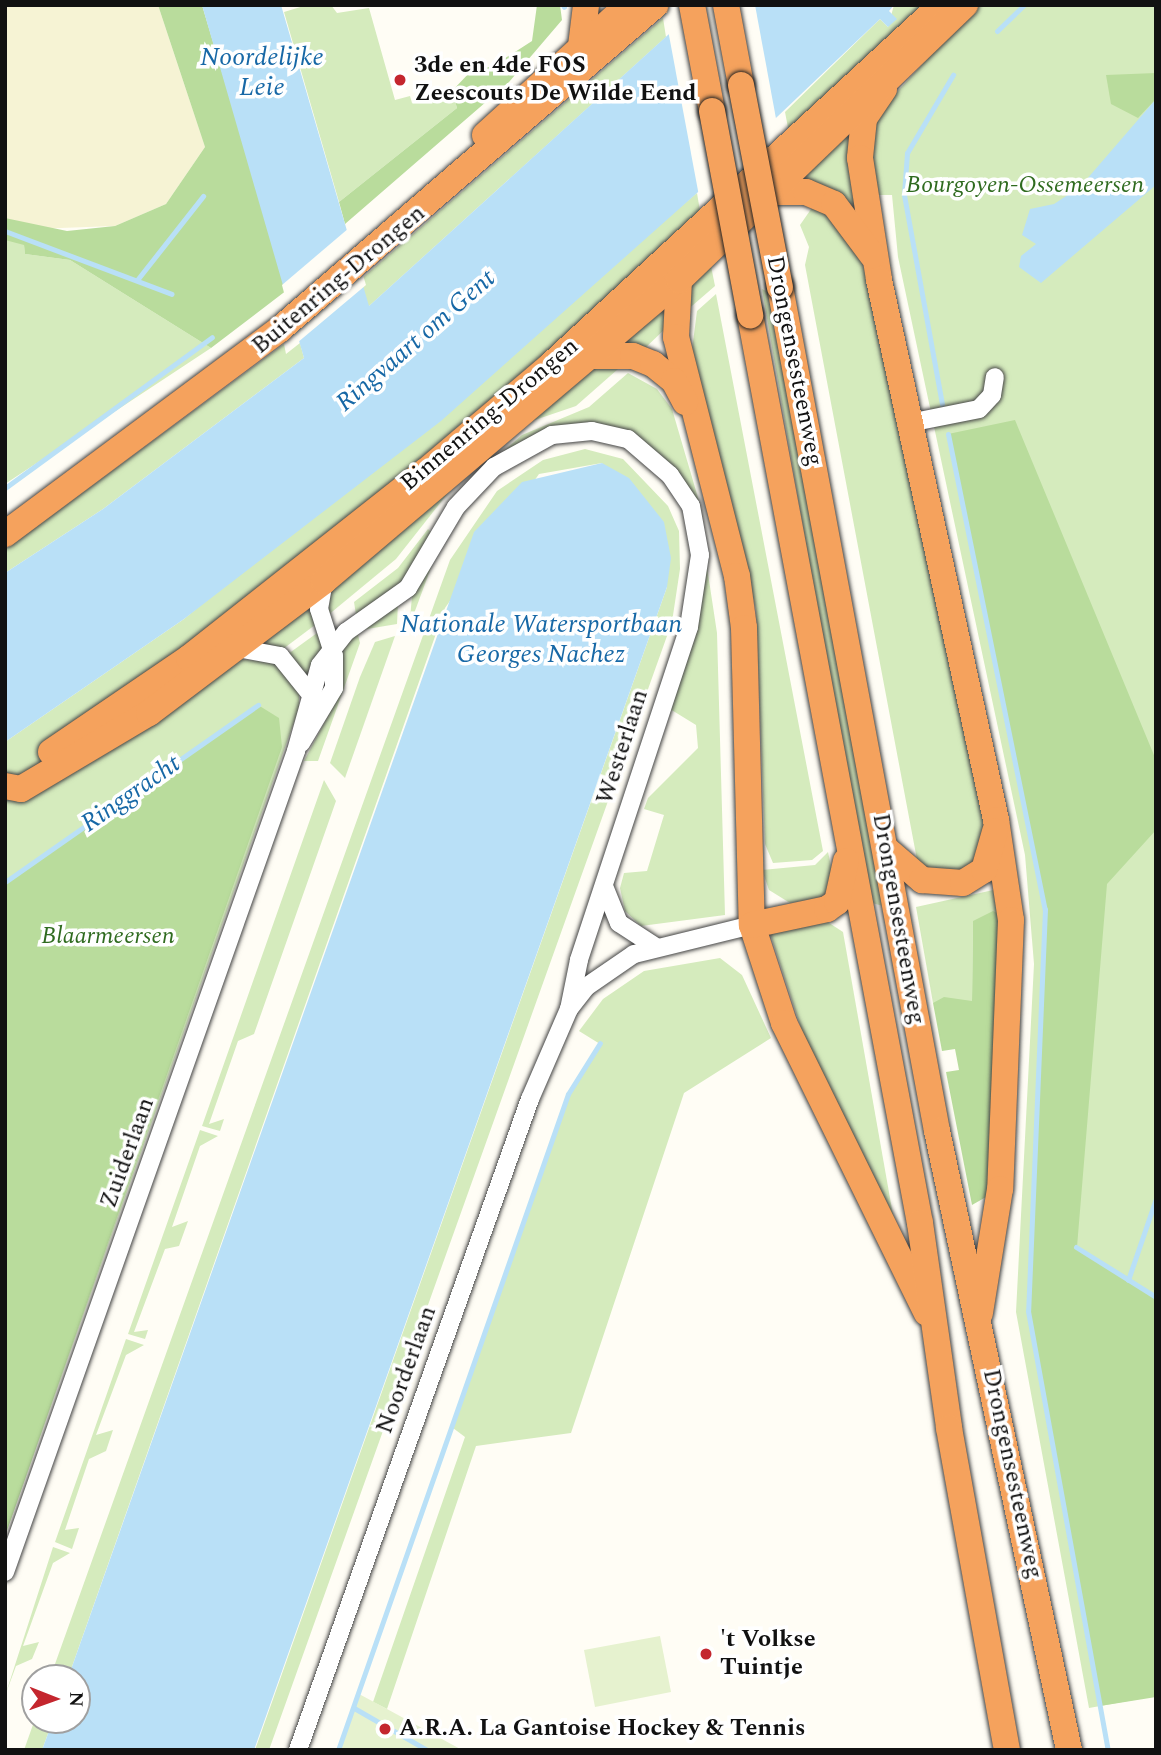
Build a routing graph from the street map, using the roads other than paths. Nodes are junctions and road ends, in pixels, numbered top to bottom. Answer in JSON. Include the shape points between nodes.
{"nodes":[{"id":1,"x":586,"y":5,"type":"edge"},
{"id":2,"x":628,"y":5,"type":"edge"},
{"id":3,"x":655,"y":5,"type":"edge"},
{"id":4,"x":692,"y":5,"type":"edge"},
{"id":5,"x":726,"y":5,"type":"edge"},
{"id":6,"x":941,"y":5,"type":"edge"},
{"id":7,"x":965,"y":5,"type":"edge"},
{"id":8,"x":581,"y":46,"type":"junction"},
{"id":9,"x":884,"y":89,"type":"junction"},
{"id":10,"x":774,"y":192,"type":"junction"},
{"id":11,"x":384,"y":244,"type":"junction"},
{"id":12,"x":679,"y":280,"type":"junction"},
{"id":13,"x":879,"y":280,"type":"junction"},
{"id":14,"x":593,"y":356,"type":"junction"},
{"id":15,"x":995,"y":377,"type":"dead end"},
{"id":16,"x":922,"y":421,"type":"junction"},
{"id":17,"x":701,"y":440,"type":"junction"},
{"id":18,"x":5,"y":534,"type":"edge"},
{"id":19,"x":324,"y":581,"type":"junction"},
{"id":20,"x":408,"y":588,"type":"joint"},
{"id":21,"x":331,"y":648,"type":"junction"},
{"id":22,"x":237,"y":649,"type":"junction"},
{"id":23,"x":308,"y":691,"type":"junction"},
{"id":24,"x":296,"y":751,"type":"junction"},
{"id":25,"x":5,"y":783,"type":"edge"},
{"id":26,"x":996,"y":820,"type":"junction"},
{"id":27,"x":849,"y":841,"type":"junction"},
{"id":28,"x":886,"y":849,"type":"junction"},
{"id":29,"x":605,"y":883,"type":"junction"},
{"id":30,"x":752,"y":925,"type":"junction"},
{"id":31,"x":656,"y":947,"type":"junction"},
{"id":32,"x":569,"y":1009,"type":"junction"},
{"id":33,"x":978,"y":1321,"type":"junction"},
{"id":34,"x":933,"y":1324,"type":"junction"},
{"id":35,"x":5,"y":1572,"type":"edge"},
{"id":36,"x":298,"y":1750,"type":"edge"},
{"id":37,"x":1007,"y":1750,"type":"edge"},
{"id":38,"x":1069,"y":1750,"type":"edge"}],
"edges":[{"from":1,"to":8,"type":"highway"},
{"from":2,"to":8,"type":"highway"},
{"from":3,"to":11,"type":"highway","name":"Buitenring-Drongen"},
{"from":4,"to":27,"type":"highway","name":"Drongensesteenweg","bridge":true},
{"from":5,"to":28,"type":"highway","name":"Drongensesteenweg","bridge":true},
{"from":6,"to":25,"type":"highway","name":"Binnenring-Drongen","via":[[552,364],[426,471],[189,658]]},
{"from":7,"to":9,"type":"highway"},
{"from":8,"to":11,"type":"highway","via":[[395,215]]},
{"from":9,"to":10,"type":"highway"},
{"from":9,"to":13,"type":"highway","via":[[860,138]]},
{"from":10,"to":12,"type":"highway"},
{"from":10,"to":13,"type":"highway","via":[[806,192],[834,204],[868,243]]},
{"from":11,"to":18,"type":"highway","name":"Buitenring-Drongen","via":[[280,329]]},
{"from":12,"to":14,"type":"highway"},
{"from":12,"to":17,"type":"highway","via":[[674,327]]},
{"from":13,"to":16,"type":"highway"},
{"from":14,"to":17,"type":"highway","via":[[633,356],[664,371]]},
{"from":14,"to":19,"type":"highway"},
{"from":15,"to":16,"type":"street","via":[[987,405]]},
{"from":16,"to":26,"type":"highway"},
{"from":17,"to":30,"type":"highway","via":[[744,628]]},
{"from":19,"to":21,"type":"street","name":"Zuiderlaan","via":[[320,609]]},
{"from":19,"to":22,"type":"highway"},
{"from":20,"to":21,"type":"street","name":"Zuiderlaan"},
{"from":20,"to":29,"type":"street","name":"Westerlaan","via":[[472,488],[516,452],[552,435],[592,431],[628,439],[682,491],[699,538],[696,599]]},
{"from":21,"to":23,"type":"street","name":"Zuiderlaan"},
{"from":21,"to":24,"type":"street","name":"Zuiderlaan","via":[[334,688]]},
{"from":22,"to":23,"type":"street","via":[[280,656]]},
{"from":22,"to":25,"type":"highway","via":[[94,748],[22,789]]},
{"from":23,"to":24,"type":"street","name":"Zuiderlaan"},
{"from":24,"to":35,"type":"street","name":"Zuiderlaan"},
{"from":26,"to":28,"type":"highway","via":[[992,855],[984,870],[963,883],[922,880]]},
{"from":26,"to":33,"type":"highway","via":[[1013,952],[996,1240]]},
{"from":27,"to":30,"type":"highway","via":[[837,902]]},
{"from":27,"to":34,"type":"highway","name":"Drongensesteenweg"},
{"from":28,"to":33,"type":"highway","name":"Drongensesteenweg"},
{"from":29,"to":31,"type":"street","via":[[619,923]]},
{"from":29,"to":32,"type":"street","name":"Westerlaan"},
{"from":30,"to":31,"type":"street"},
{"from":30,"to":34,"type":"highway","via":[[784,1023]]},
{"from":31,"to":32,"type":"street","via":[[610,968]]},
{"from":32,"to":36,"type":"street","name":"Noorderlaan","via":[[530,1099]]},
{"from":33,"to":38,"type":"highway","name":"Drongensesteenweg"},
{"from":34,"to":37,"type":"highway","name":"Drongensesteenweg"}]}
